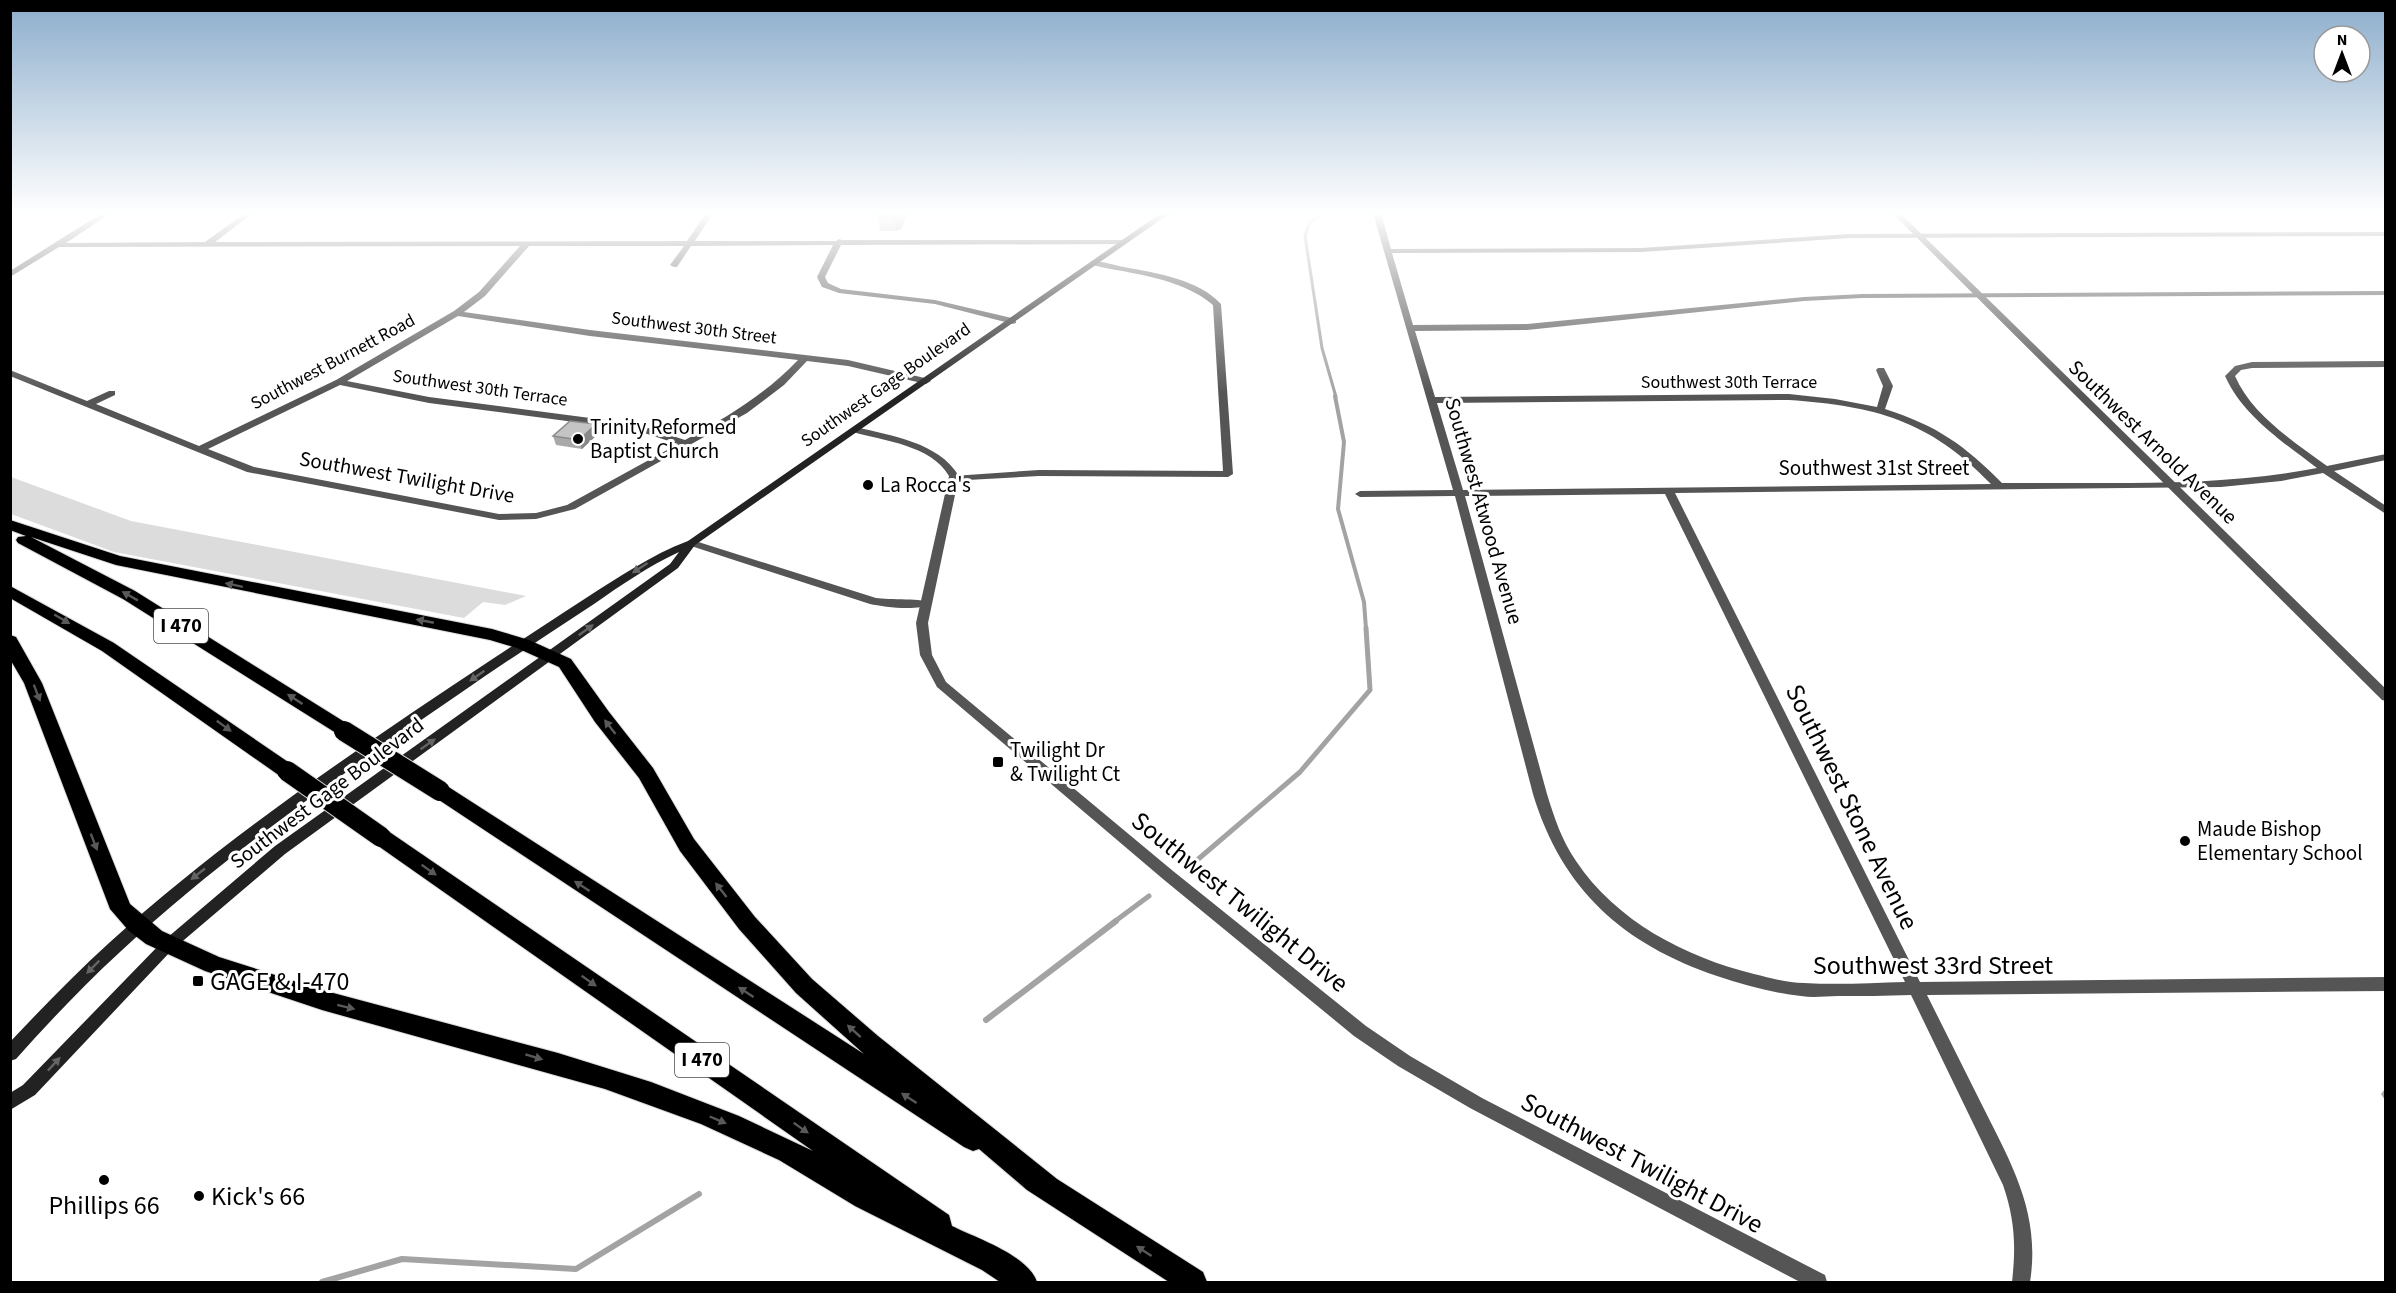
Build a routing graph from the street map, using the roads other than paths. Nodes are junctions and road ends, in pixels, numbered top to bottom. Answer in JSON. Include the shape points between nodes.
{"nodes":[{"id":1,"x":500,"y":273,"type":"edge"},
{"id":2,"x":823,"y":273,"type":"edge"},
{"id":3,"x":1080,"y":273,"type":"edge"},
{"id":4,"x":1135,"y":273,"type":"edge"},
{"id":5,"x":1394,"y":273,"type":"edge"},
{"id":6,"x":1956,"y":273,"type":"edge"},
{"id":7,"x":2385,"y":292,"type":"edge"},
{"id":8,"x":1978,"y":295,"type":"junction"},
{"id":9,"x":457,"y":313,"type":"junction"},
{"id":10,"x":1013,"y":321,"type":"junction"},
{"id":11,"x":1411,"y":328,"type":"junction"},
{"id":12,"x":805,"y":358,"type":"junction"},
{"id":13,"x":2385,"y":364,"type":"edge"},
{"id":14,"x":1881,"y":370,"type":"dead end"},
{"id":15,"x":10,"y":373,"type":"edge"},
{"id":16,"x":926,"y":381,"type":"junction"},
{"id":17,"x":339,"y":382,"type":"junction"},
{"id":18,"x":112,"y":393,"type":"dead end"},
{"id":19,"x":1432,"y":400,"type":"junction"},
{"id":20,"x":88,"y":404,"type":"junction"},
{"id":21,"x":1881,"y":411,"type":"junction"},
{"id":22,"x":856,"y":430,"type":"junction"},
{"id":23,"x":685,"y":443,"type":"junction"},
{"id":24,"x":198,"y":450,"type":"junction"},
{"id":25,"x":2385,"y":457,"type":"edge"},
{"id":26,"x":2322,"y":468,"type":"junction"},
{"id":27,"x":953,"y":479,"type":"junction"},
{"id":28,"x":2173,"y":486,"type":"junction"},
{"id":29,"x":2000,"y":487,"type":"junction"},
{"id":30,"x":1668,"y":489,"type":"junction"},
{"id":31,"x":1458,"y":492,"type":"junction"},
{"id":32,"x":1360,"y":494,"type":"dead end"},
{"id":33,"x":2385,"y":511,"type":"edge"},
{"id":34,"x":10,"y":525,"type":"edge"},
{"id":35,"x":10,"y":533,"type":"edge"},
{"id":36,"x":692,"y":543,"type":"junction"},
{"id":37,"x":10,"y":591,"type":"edge"},
{"id":38,"x":925,"y":603,"type":"junction"},
{"id":39,"x":10,"y":641,"type":"edge"},
{"id":40,"x":523,"y":644,"type":"junction"},
{"id":41,"x":552,"y":656,"type":"junction"},
{"id":42,"x":2385,"y":697,"type":"edge"},
{"id":43,"x":1548,"y":821,"type":"joint"},
{"id":44,"x":136,"y":927,"type":"junction"},
{"id":45,"x":166,"y":947,"type":"junction"},
{"id":46,"x":2385,"y":984,"type":"edge"},
{"id":47,"x":1916,"y":991,"type":"junction"},
{"id":48,"x":10,"y":1054,"type":"edge"},
{"id":49,"x":10,"y":1103,"type":"edge"},
{"id":50,"x":1047,"y":1187,"type":"junction"},
{"id":51,"x":992,"y":1260,"type":"junction"},
{"id":52,"x":1023,"y":1282,"type":"edge"},
{"id":53,"x":1193,"y":1282,"type":"edge"},
{"id":54,"x":1818,"y":1282,"type":"edge"},
{"id":55,"x":2021,"y":1282,"type":"edge"}],
"edges":[{"from":1,"to":9,"type":"street","name":"Southwest Burnett Road"},
{"from":2,"to":10,"type":"street","via":[[821,277],[830,288],[951,305]]},
{"from":3,"to":10,"type":"main road","name":"Southwest Gage Boulevard"},
{"from":4,"to":27,"type":"street","via":[[1192,288],[1217,304],[1228,474],[1039,473]]},
{"from":5,"to":11,"type":"street","name":"Southwest Atwood Avenue"},
{"from":6,"to":8,"type":"street","name":"Southwest Arnold Avenue"},
{"from":7,"to":8,"type":"street"},
{"from":8,"to":11,"type":"street","via":[[1825,297],[1527,327]]},
{"from":8,"to":28,"type":"street","name":"Southwest Arnold Avenue"},
{"from":9,"to":12,"type":"street","name":"Southwest 30th Street"},
{"from":9,"to":17,"type":"street","name":"Southwest Burnett Road"},
{"from":10,"to":16,"type":"main road","name":"Southwest Gage Boulevard"},
{"from":11,"to":19,"type":"street","name":"Southwest Atwood Avenue"},
{"from":12,"to":16,"type":"street","name":"Southwest 30th Street","via":[[862,364]]},
{"from":12,"to":23,"type":"street","name":"Southwest Twilight Drive","via":[[764,398]]},
{"from":13,"to":26,"type":"street","via":[[2232,371],[2230,380],[2245,399]]},
{"from":14,"to":21,"type":"street","via":[[1888,386]]},
{"from":15,"to":20,"type":"street","name":"Southwest Twilight Drive"},
{"from":16,"to":22,"type":"main road","name":"Southwest Gage Boulevard"},
{"from":17,"to":23,"type":"street","name":"Southwest 30th Terrace","via":[[429,400],[636,427]]},
{"from":17,"to":24,"type":"street","name":"Southwest Burnett Road"},
{"from":18,"to":20,"type":"street"},
{"from":19,"to":21,"type":"street","name":"Southwest 30th Terrace","via":[[1789,397]]},
{"from":19,"to":31,"type":"street","name":"Southwest Atwood Avenue"},
{"from":20,"to":24,"type":"street","name":"Southwest Twilight Drive"},
{"from":21,"to":29,"type":"street","name":"Southwest 30th Terrace","via":[[1943,438]]},
{"from":22,"to":27,"type":"street","via":[[939,457],[952,470]]},
{"from":22,"to":36,"type":"main road","name":"Southwest Gage Boulevard"},
{"from":23,"to":24,"type":"street","name":"Southwest Twilight Drive","via":[[571,507],[523,518],[499,517],[251,470]]},
{"from":25,"to":26,"type":"street","name":"Southwest 31st Street"},
{"from":26,"to":28,"type":"street","name":"Southwest 31st Street","via":[[2272,479]]},
{"from":26,"to":33,"type":"street"},
{"from":27,"to":38,"type":"street","name":"Southwest Twilight Drive"},
{"from":28,"to":29,"type":"street","name":"Southwest 31st Street"},
{"from":28,"to":42,"type":"street","name":"Southwest Arnold Avenue"},
{"from":29,"to":30,"type":"street","name":"Southwest 31st Street"},
{"from":30,"to":31,"type":"street","name":"Southwest 31st Street"},
{"from":30,"to":47,"type":"street","name":"Southwest Stone Avenue"},
{"from":31,"to":32,"type":"street","name":"Southwest 31st Street"},
{"from":31,"to":43,"type":"street","name":"Southwest Atwood Avenue"},
{"from":40,"to":34,"type":"highway","one_way":true,"via":[[116,560]]},
{"from":50,"to":35,"type":"highway","number":"I 470","one_way":true,"bridge":true,"via":[[157,611]]},
{"from":36,"to":38,"type":"street","via":[[874,601]]},
{"from":36,"to":40,"type":"main road","name":"Southwest Gage Boulevard","one_way":true,"via":[[660,555]]},
{"from":41,"to":36,"type":"main road","name":"Southwest Gage Boulevard","one_way":true,"via":[[674,566]]},
{"from":37,"to":51,"type":"highway","number":"I 470","one_way":true,"bridge":true,"via":[[108,646]]},
{"from":38,"to":54,"type":"street","name":"Southwest Twilight Drive","via":[[924,644],[941,684],[1360,1031],[1467,1098]]},
{"from":39,"to":44,"type":"highway","one_way":true,"via":[[33,683],[121,909]]},
{"from":40,"to":41,"type":"highway"},
{"from":40,"to":44,"type":"main road","name":"Southwest Gage Boulevard","one_way":true,"via":[[279,812]]},
{"from":45,"to":41,"type":"main road","name":"Southwest Gage Boulevard","one_way":true,"via":[[304,832]]},
{"from":50,"to":41,"type":"highway","one_way":true,"via":[[869,1044],[804,986],[747,923],[687,845],[646,773],[565,663]]},
{"from":43,"to":47,"type":"street","name":"Southwest 33rd Street","via":[[1573,869],[1599,899],[1651,939],[1694,961],[1748,980],[1802,990]]},
{"from":44,"to":45,"type":"highway"},
{"from":44,"to":48,"type":"main road","name":"Southwest Gage Boulevard","one_way":true},
{"from":49,"to":45,"type":"main road","name":"Southwest Gage Boulevard","one_way":true,"via":[[29,1090]]},
{"from":45,"to":51,"type":"highway","one_way":true,"via":[[324,1001],[480,1041],[680,1104],[748,1132],[863,1196]]},
{"from":46,"to":47,"type":"street","name":"Southwest 33rd Street"},
{"from":47,"to":55,"type":"street","name":"Southwest Stone Avenue","via":[[2014,1191],[2026,1249]]},
{"from":53,"to":50,"type":"highway","number":"I 470","one_way":true},
{"from":51,"to":52,"type":"highway","number":"I 470"}]}
